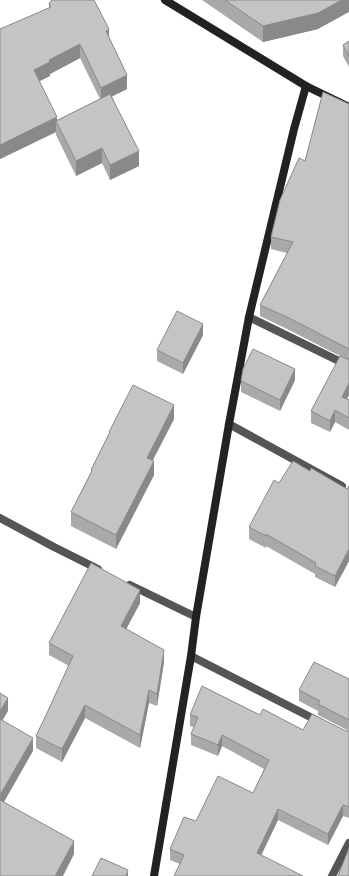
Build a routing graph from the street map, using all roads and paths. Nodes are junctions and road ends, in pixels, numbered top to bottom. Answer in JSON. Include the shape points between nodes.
{"nodes":[{"id":1,"x":166,"y":0,"type":"edge"},
{"id":2,"x":306,"y":86,"type":"junction"},
{"id":3,"x":349,"y":107,"type":"edge"},
{"id":4,"x":249,"y":317,"type":"junction"},
{"id":5,"x":349,"y":366,"type":"edge"},
{"id":6,"x":229,"y":424,"type":"junction"},
{"id":7,"x":342,"y":486,"type":"edge"},
{"id":8,"x":0,"y":518,"type":"edge"},
{"id":9,"x":104,"y":572,"type":"edge"},
{"id":10,"x":125,"y":582,"type":"edge"},
{"id":11,"x":196,"y":618,"type":"junction"},
{"id":12,"x":191,"y":656,"type":"junction"},
{"id":13,"x":328,"y":726,"type":"edge"},
{"id":14,"x":349,"y":843,"type":"edge"},
{"id":15,"x":154,"y":876,"type":"edge"},
{"id":16,"x":332,"y":876,"type":"edge"}],
"edges":[{"from":1,"to":2,"type":"street"},
{"from":2,"to":3,"type":"street"},
{"from":2,"to":4,"type":"street"},
{"from":4,"to":5,"type":"street"},
{"from":4,"to":6,"type":"street"},
{"from":6,"to":7,"type":"street"},
{"from":6,"to":11,"type":"street"},
{"from":8,"to":9,"type":"street"},
{"from":10,"to":11,"type":"street"},
{"from":11,"to":12,"type":"street"},
{"from":12,"to":13,"type":"street"},
{"from":12,"to":15,"type":"street"},
{"from":14,"to":16,"type":"street"}]}
